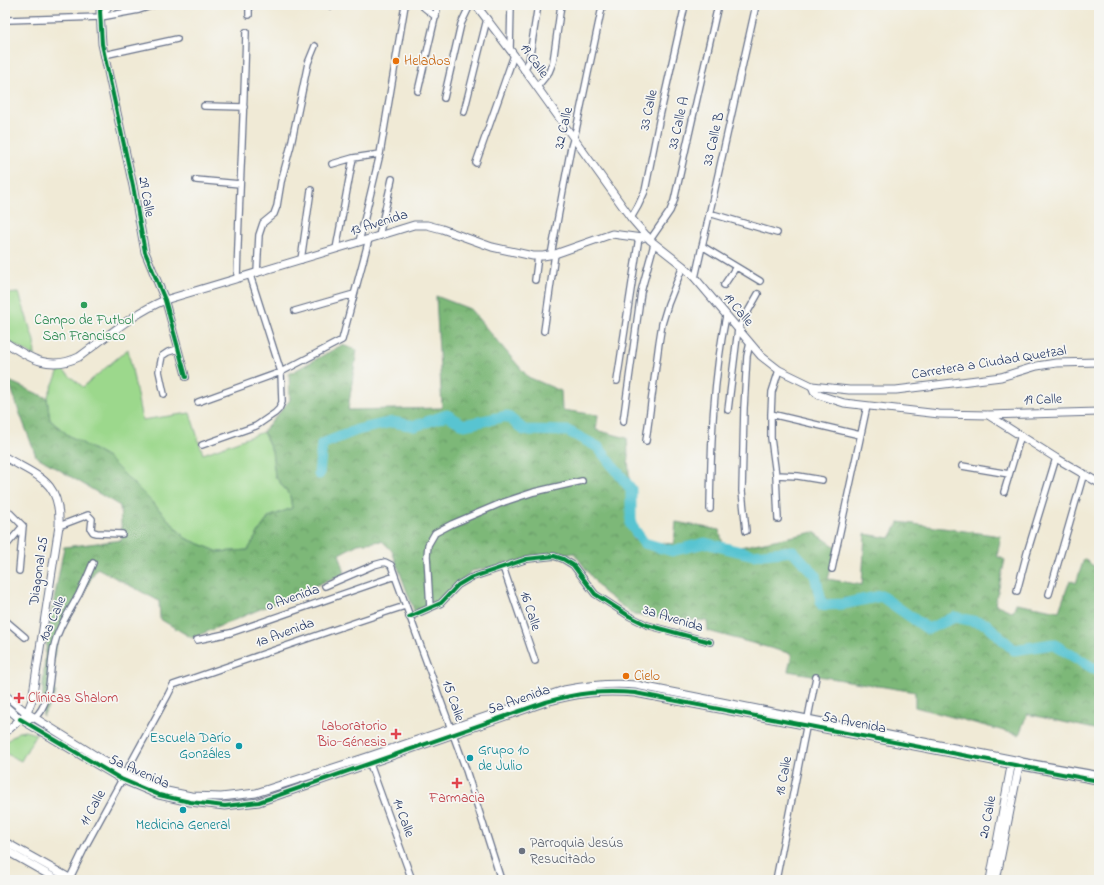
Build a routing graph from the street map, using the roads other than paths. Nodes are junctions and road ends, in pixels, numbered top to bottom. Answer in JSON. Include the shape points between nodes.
{"nodes":[{"id":1,"x":102,"y":5,"type":"edge"},
{"id":2,"x":109,"y":5,"type":"edge"},
{"id":3,"x":154,"y":5,"type":"edge"},
{"id":4,"x":250,"y":5,"type":"edge"},
{"id":5,"x":405,"y":5,"type":"edge"},
{"id":6,"x":422,"y":5,"type":"edge"},
{"id":7,"x":438,"y":5,"type":"edge"},
{"id":8,"x":470,"y":5,"type":"edge"},
{"id":9,"x":476,"y":5,"type":"edge"},
{"id":10,"x":511,"y":5,"type":"edge"},
{"id":11,"x":538,"y":5,"type":"edge"},
{"id":12,"x":561,"y":5,"type":"edge"},
{"id":13,"x":685,"y":5,"type":"edge"},
{"id":14,"x":718,"y":5,"type":"edge"},
{"id":15,"x":756,"y":5,"type":"edge"},
{"id":16,"x":602,"y":7,"type":"dead end"},
{"id":17,"x":249,"y":15,"type":"dead end"},
{"id":18,"x":101,"y":17,"type":"junction"},
{"id":19,"x":436,"y":17,"type":"junction"},
{"id":20,"x":487,"y":19,"type":"junction"},
{"id":21,"x":8,"y":20,"type":"dead end"},
{"id":22,"x":246,"y":32,"type":"dead end"},
{"id":23,"x":177,"y":39,"type":"dead end"},
{"id":24,"x":315,"y":46,"type":"dead end"},
{"id":25,"x":512,"y":53,"type":"junction"},
{"id":26,"x":104,"y":55,"type":"junction"},
{"id":27,"x":524,"y":70,"type":"junction"},
{"id":28,"x":537,"y":87,"type":"junction"},
{"id":29,"x":418,"y":91,"type":"dead end"},
{"id":30,"x":444,"y":98,"type":"dead end"},
{"id":31,"x":204,"y":106,"type":"dead end"},
{"id":32,"x":244,"y":107,"type":"junction"},
{"id":33,"x":464,"y":112,"type":"dead end"},
{"id":34,"x":574,"y":140,"type":"junction"},
{"id":35,"x":380,"y":154,"type":"junction"},
{"id":36,"x":353,"y":158,"type":"junction"},
{"id":37,"x":476,"y":163,"type":"dead end"},
{"id":38,"x":332,"y":164,"type":"dead end"},
{"id":39,"x":392,"y":179,"type":"dead end"},
{"id":40,"x":196,"y":180,"type":"dead end"},
{"id":41,"x":240,"y":184,"type":"junction"},
{"id":42,"x":311,"y":190,"type":"dead end"},
{"id":43,"x":709,"y":213,"type":"junction"},
{"id":44,"x":631,"y":218,"type":"junction"},
{"id":45,"x":777,"y":233,"type":"dead end"},
{"id":46,"x":379,"y":236,"type":"junction"},
{"id":47,"x":639,"y":237,"type":"junction"},
{"id":48,"x":369,"y":239,"type":"junction"},
{"id":49,"x":650,"y":240,"type":"junction"},
{"id":50,"x":359,"y":242,"type":"junction"},
{"id":51,"x":702,"y":246,"type":"junction"},
{"id":52,"x":336,"y":249,"type":"junction"},
{"id":53,"x":553,"y":254,"type":"junction"},
{"id":54,"x":538,"y":256,"type":"junction"},
{"id":55,"x":301,"y":260,"type":"junction"},
{"id":56,"x":683,"y":266,"type":"junction"},
{"id":57,"x":736,"y":267,"type":"junction"},
{"id":58,"x":254,"y":274,"type":"junction"},
{"id":59,"x":695,"y":278,"type":"junction"},
{"id":60,"x":237,"y":279,"type":"junction"},
{"id":61,"x":535,"y":280,"type":"dead end"},
{"id":62,"x":760,"y":281,"type":"dead end"},
{"id":63,"x":724,"y":285,"type":"dead end"},
{"id":64,"x":354,"y":294,"type":"junction"},
{"id":65,"x":758,"y":294,"type":"dead end"},
{"id":66,"x":165,"y":300,"type":"junction"},
{"id":67,"x":294,"y":310,"type":"dead end"},
{"id":68,"x":726,"y":316,"type":"junction"},
{"id":69,"x":738,"y":329,"type":"junction"},
{"id":70,"x":544,"y":331,"type":"dead end"},
{"id":71,"x":5,"y":342,"type":"edge"},
{"id":72,"x":750,"y":343,"type":"junction"},
{"id":73,"x":178,"y":349,"type":"junction"},
{"id":74,"x":1099,"y":362,"type":"edge"},
{"id":75,"x":779,"y":370,"type":"junction"},
{"id":76,"x":281,"y":372,"type":"junction"},
{"id":77,"x":186,"y":377,"type":"dead end"},
{"id":78,"x":616,"y":381,"type":"dead end"},
{"id":79,"x":812,"y":386,"type":"junction"},
{"id":80,"x":164,"y":394,"type":"dead end"},
{"id":81,"x":198,"y":402,"type":"dead end"},
{"id":82,"x":867,"y":406,"type":"junction"},
{"id":83,"x":728,"y":410,"type":"dead end"},
{"id":84,"x":1099,"y":412,"type":"edge"},
{"id":85,"x":771,"y":414,"type":"junction"},
{"id":86,"x":988,"y":415,"type":"junction"},
{"id":87,"x":623,"y":422,"type":"dead end"},
{"id":88,"x":860,"y":435,"type":"junction"},
{"id":89,"x":1021,"y":435,"type":"junction"},
{"id":90,"x":646,"y":441,"type":"dead end"},
{"id":91,"x":202,"y":445,"type":"dead end"},
{"id":92,"x":5,"y":457,"type":"edge"},
{"id":93,"x":1056,"y":458,"type":"junction"},
{"id":94,"x":962,"y":466,"type":"dead end"},
{"id":95,"x":1009,"y":474,"type":"junction"},
{"id":96,"x":1084,"y":474,"type":"junction"},
{"id":97,"x":776,"y":475,"type":"junction"},
{"id":98,"x":822,"y":480,"type":"dead end"},
{"id":99,"x":582,"y":481,"type":"dead end"},
{"id":100,"x":1099,"y":483,"type":"edge"},
{"id":101,"x":1004,"y":492,"type":"dead end"},
{"id":102,"x":5,"y":508,"type":"edge"},
{"id":103,"x":710,"y":509,"type":"dead end"},
{"id":104,"x":778,"y":519,"type":"dead end"},
{"id":105,"x":23,"y":526,"type":"junction"},
{"id":106,"x":59,"y":526,"type":"junction"},
{"id":107,"x":746,"y":531,"type":"dead end"},
{"id":108,"x":122,"y":534,"type":"dead end"},
{"id":109,"x":5,"y":547,"type":"edge"},
{"id":110,"x":93,"y":563,"type":"dead end"},
{"id":111,"x":503,"y":567,"type":"junction"},
{"id":112,"x":832,"y":569,"type":"dead end"},
{"id":113,"x":19,"y":571,"type":"dead end"},
{"id":114,"x":395,"y":576,"type":"junction"},
{"id":115,"x":325,"y":586,"type":"dead end"},
{"id":116,"x":1017,"y":592,"type":"dead end"},
{"id":117,"x":1049,"y":594,"type":"dead end"},
{"id":118,"x":405,"y":606,"type":"junction"},
{"id":119,"x":430,"y":608,"type":"junction"},
{"id":120,"x":410,"y":617,"type":"junction"},
{"id":121,"x":5,"y":620,"type":"edge"},
{"id":122,"x":25,"y":637,"type":"dead end"},
{"id":123,"x":198,"y":640,"type":"dead end"},
{"id":124,"x":710,"y":642,"type":"dead end"},
{"id":125,"x":535,"y":661,"type":"dead end"},
{"id":126,"x":816,"y":677,"type":"dead end"},
{"id":127,"x":173,"y":685,"type":"joint"},
{"id":128,"x":5,"y":695,"type":"edge"},
{"id":129,"x":5,"y":706,"type":"edge"},
{"id":130,"x":26,"y":713,"type":"junction"},
{"id":131,"x":34,"y":718,"type":"junction"},
{"id":132,"x":20,"y":719,"type":"junction"},
{"id":133,"x":807,"y":722,"type":"junction"},
{"id":134,"x":451,"y":732,"type":"junction"},
{"id":135,"x":5,"y":733,"type":"edge"},
{"id":136,"x":1016,"y":762,"type":"junction"},
{"id":137,"x":370,"y":764,"type":"junction"},
{"id":138,"x":1099,"y":775,"type":"edge"},
{"id":139,"x":123,"y":777,"type":"junction"},
{"id":140,"x":1099,"y":780,"type":"edge"},
{"id":141,"x":5,"y":842,"type":"edge"},
{"id":142,"x":5,"y":850,"type":"edge"},
{"id":143,"x":71,"y":879,"type":"edge"},
{"id":144,"x":58,"y":880,"type":"edge"},
{"id":145,"x":412,"y":880,"type":"edge"},
{"id":146,"x":501,"y":880,"type":"edge"},
{"id":147,"x":776,"y":880,"type":"edge"},
{"id":148,"x":990,"y":880,"type":"edge"},
{"id":149,"x":996,"y":880,"type":"edge"}],
"edges":[{"from":1,"to":18,"type":"street","name":"29 Calle"},
{"from":2,"to":18,"type":"street"},
{"from":3,"to":18,"type":"street"},
{"from":4,"to":17,"type":"street"},
{"from":5,"to":35,"type":"street"},
{"from":6,"to":19,"type":"street"},
{"from":7,"to":19,"type":"street"},
{"from":8,"to":30,"type":"street","via":[[461,24]]},
{"from":9,"to":20,"type":"street","name":"19 Calle"},
{"from":10,"to":25,"type":"street"},
{"from":11,"to":27,"type":"street","via":[[529,61]]},
{"from":12,"to":28,"type":"street","via":[[553,62],[549,72]]},
{"from":13,"to":44,"type":"street","name":"33 Calle","via":[[645,191]]},
{"from":14,"to":49,"type":"street","name":"33 Calle A","via":[[674,201],[670,212]]},
{"from":15,"to":43,"type":"street","name":"33 Calle B"},
{"from":16,"to":34,"type":"street","name":"32 Calle"},
{"from":18,"to":21,"type":"street"},
{"from":18,"to":26,"type":"street","name":"29 Calle"},
{"from":19,"to":29,"type":"street"},
{"from":20,"to":25,"type":"street","name":"19 Calle"},
{"from":20,"to":33,"type":"street"},
{"from":22,"to":32,"type":"street"},
{"from":23,"to":26,"type":"street"},
{"from":24,"to":58,"type":"street","via":[[308,63],[277,206],[274,214],[263,223],[259,234]]},
{"from":25,"to":27,"type":"street","name":"19 Calle"},
{"from":25,"to":37,"type":"street"},
{"from":26,"to":66,"type":"street","name":"29 Calle","via":[[145,252]]},
{"from":27,"to":28,"type":"street","name":"19 Calle"},
{"from":28,"to":34,"type":"street","name":"19 Calle"},
{"from":31,"to":32,"type":"street"},
{"from":32,"to":41,"type":"street"},
{"from":34,"to":44,"type":"street","name":"19 Calle"},
{"from":34,"to":53,"type":"street","name":"32 Calle"},
{"from":35,"to":36,"type":"street"},
{"from":35,"to":50,"type":"street"},
{"from":36,"to":38,"type":"street"},
{"from":36,"to":52,"type":"street"},
{"from":39,"to":46,"type":"street"},
{"from":40,"to":41,"type":"street"},
{"from":41,"to":60,"type":"street"},
{"from":42,"to":55,"type":"street"},
{"from":43,"to":45,"type":"street"},
{"from":43,"to":51,"type":"street","name":"33 Calle B"},
{"from":44,"to":49,"type":"street","name":"19 Calle"},
{"from":46,"to":48,"type":"street","name":"13 Avenida"},
{"from":46,"to":54,"type":"street","name":"13 Avenida","via":[[414,225],[426,225],[498,248]]},
{"from":47,"to":49,"type":"street","name":"13 Avenida"},
{"from":47,"to":53,"type":"street","name":"13 Avenida","via":[[612,234]]},
{"from":47,"to":78,"type":"street"},
{"from":48,"to":50,"type":"street","name":"13 Avenida"},
{"from":48,"to":64,"type":"street"},
{"from":49,"to":56,"type":"street","name":"19 Calle"},
{"from":49,"to":87,"type":"street","name":"33 Calle A"},
{"from":50,"to":52,"type":"street","name":"13 Avenida"},
{"from":51,"to":57,"type":"street"},
{"from":51,"to":59,"type":"street","name":"33 Calle B"},
{"from":52,"to":55,"type":"street","name":"13 Avenida"},
{"from":53,"to":54,"type":"street","name":"13 Avenida"},
{"from":53,"to":70,"type":"street","name":"32 Calle"},
{"from":54,"to":61,"type":"street"},
{"from":55,"to":58,"type":"street","name":"13 Avenida"},
{"from":56,"to":59,"type":"street","name":"19 Calle"},
{"from":56,"to":90,"type":"street","via":[[662,324]]},
{"from":57,"to":62,"type":"street"},
{"from":57,"to":63,"type":"street"},
{"from":58,"to":60,"type":"street","name":"13 Avenida"},
{"from":58,"to":76,"type":"street"},
{"from":59,"to":68,"type":"street","name":"19 Calle"},
{"from":60,"to":66,"type":"street","name":"13 Avenida"},
{"from":64,"to":67,"type":"street"},
{"from":64,"to":76,"type":"street","via":[[342,340]]},
{"from":65,"to":69,"type":"street"},
{"from":66,"to":71,"type":"street","via":[[133,316],[79,358],[70,362],[52,363],[35,360]]},
{"from":66,"to":73,"type":"street","name":"29 Calle"},
{"from":68,"to":69,"type":"street","name":"19 Calle"},
{"from":68,"to":103,"type":"street","via":[[716,372]]},
{"from":69,"to":72,"type":"street","name":"19 Calle"},
{"from":69,"to":83,"type":"street"},
{"from":72,"to":75,"type":"street","name":"19 Calle","via":[[761,356]]},
{"from":72,"to":107,"type":"street","via":[[744,408],[742,491]]},
{"from":73,"to":77,"type":"street","name":"29 Calle"},
{"from":73,"to":80,"type":"street","via":[[162,356],[159,371]]},
{"from":74,"to":79,"type":"street","name":"Carretera a Ciudad Quetzal","via":[[1056,363],[1001,377],[896,390],[849,390]]},
{"from":75,"to":79,"type":"street","name":"19 Calle"},
{"from":75,"to":85,"type":"street","via":[[772,392]]},
{"from":76,"to":81,"type":"street"},
{"from":76,"to":91,"type":"street","via":[[282,402],[275,413],[256,426]]},
{"from":79,"to":82,"type":"street","name":"19 Calle","via":[[818,395],[829,400]]},
{"from":82,"to":86,"type":"street","name":"19 Calle","via":[[939,414]]},
{"from":82,"to":88,"type":"street"},
{"from":84,"to":86,"type":"street","name":"19 Calle"},
{"from":85,"to":88,"type":"street"},
{"from":85,"to":97,"type":"street"},
{"from":86,"to":89,"type":"street"},
{"from":88,"to":112,"type":"street"},
{"from":89,"to":93,"type":"street"},
{"from":89,"to":95,"type":"street"},
{"from":92,"to":106,"type":"street","name":"Diagonal 25","via":[[45,481],[57,500]]},
{"from":93,"to":96,"type":"street"},
{"from":93,"to":116,"type":"street"},
{"from":94,"to":95,"type":"street"},
{"from":95,"to":101,"type":"street"},
{"from":96,"to":100,"type":"street"},
{"from":96,"to":117,"type":"street"},
{"from":97,"to":98,"type":"street"},
{"from":97,"to":104,"type":"street"},
{"from":99,"to":119,"type":"street","via":[[534,492],[435,533],[428,545],[427,556]]},
{"from":102,"to":105,"type":"street"},
{"from":105,"to":109,"type":"street"},
{"from":105,"to":113,"type":"street"},
{"from":106,"to":108,"type":"street","via":[[88,515],[92,519],[92,532]]},
{"from":106,"to":130,"type":"street","name":"Diagonal 25","via":[[32,700]]},
{"from":110,"to":131,"type":"street","name":"10a Calle","via":[[58,633],[52,653],[48,692],[42,709]]},
{"from":111,"to":119,"type":"street","via":[[470,578],[458,585],[441,603]]},
{"from":111,"to":124,"type":"street","name":"3a Avenida","via":[[540,557],[554,556],[563,559],[573,565],[595,594],[629,616],[647,625]]},
{"from":111,"to":125,"type":"street","name":"16 Calle"},
{"from":114,"to":115,"type":"street","via":[[391,565],[385,562]]},
{"from":114,"to":118,"type":"street","name":"15 Calle"},
{"from":114,"to":123,"type":"street","name":"0 Avenida","via":[[230,633]]},
{"from":118,"to":120,"type":"street","name":"15 Calle"},
{"from":118,"to":127,"type":"street","name":"1a Avenida"},
{"from":119,"to":120,"type":"street"},
{"from":120,"to":134,"type":"street","name":"15 Calle"},
{"from":121,"to":122,"type":"street"},
{"from":126,"to":133,"type":"street","name":"18 Calle"},
{"from":127,"to":139,"type":"street","name":"11 Calle"},
{"from":128,"to":130,"type":"street","name":"5a Avenida"},
{"from":129,"to":132,"type":"street","name":"5a Avenida"},
{"from":130,"to":131,"type":"street","name":"5a Avenida"},
{"from":130,"to":132,"type":"street"},
{"from":131,"to":132,"type":"street"},
{"from":131,"to":139,"type":"street","name":"5a Avenida"},
{"from":132,"to":135,"type":"street"},
{"from":132,"to":139,"type":"street","name":"5a Avenida"},
{"from":133,"to":134,"type":"street","name":"5a Avenida","via":[[636,685],[616,684],[564,690]]},
{"from":133,"to":136,"type":"street","name":"5a Avenida"},
{"from":133,"to":147,"type":"street","name":"18 Calle"},
{"from":134,"to":137,"type":"street","name":"5a Avenida"},
{"from":134,"to":139,"type":"street","name":"5a Avenida","via":[[256,793],[220,797],[190,796]]},
{"from":134,"to":146,"type":"street","name":"15 Calle","via":[[465,767]]},
{"from":136,"to":138,"type":"street","name":"5a Avenida"},
{"from":136,"to":140,"type":"street","name":"5a Avenida"},
{"from":136,"to":148,"type":"street","name":"20 Calle"},
{"from":136,"to":149,"type":"street","name":"20 Calle"},
{"from":137,"to":139,"type":"street","name":"5a Avenida","via":[[259,802],[225,806],[159,795]]},
{"from":137,"to":145,"type":"street","name":"14 Calle"},
{"from":139,"to":143,"type":"street","name":"11 Calle","via":[[85,847]]},
{"from":141,"to":143,"type":"street"},
{"from":142,"to":144,"type":"street"}]}
